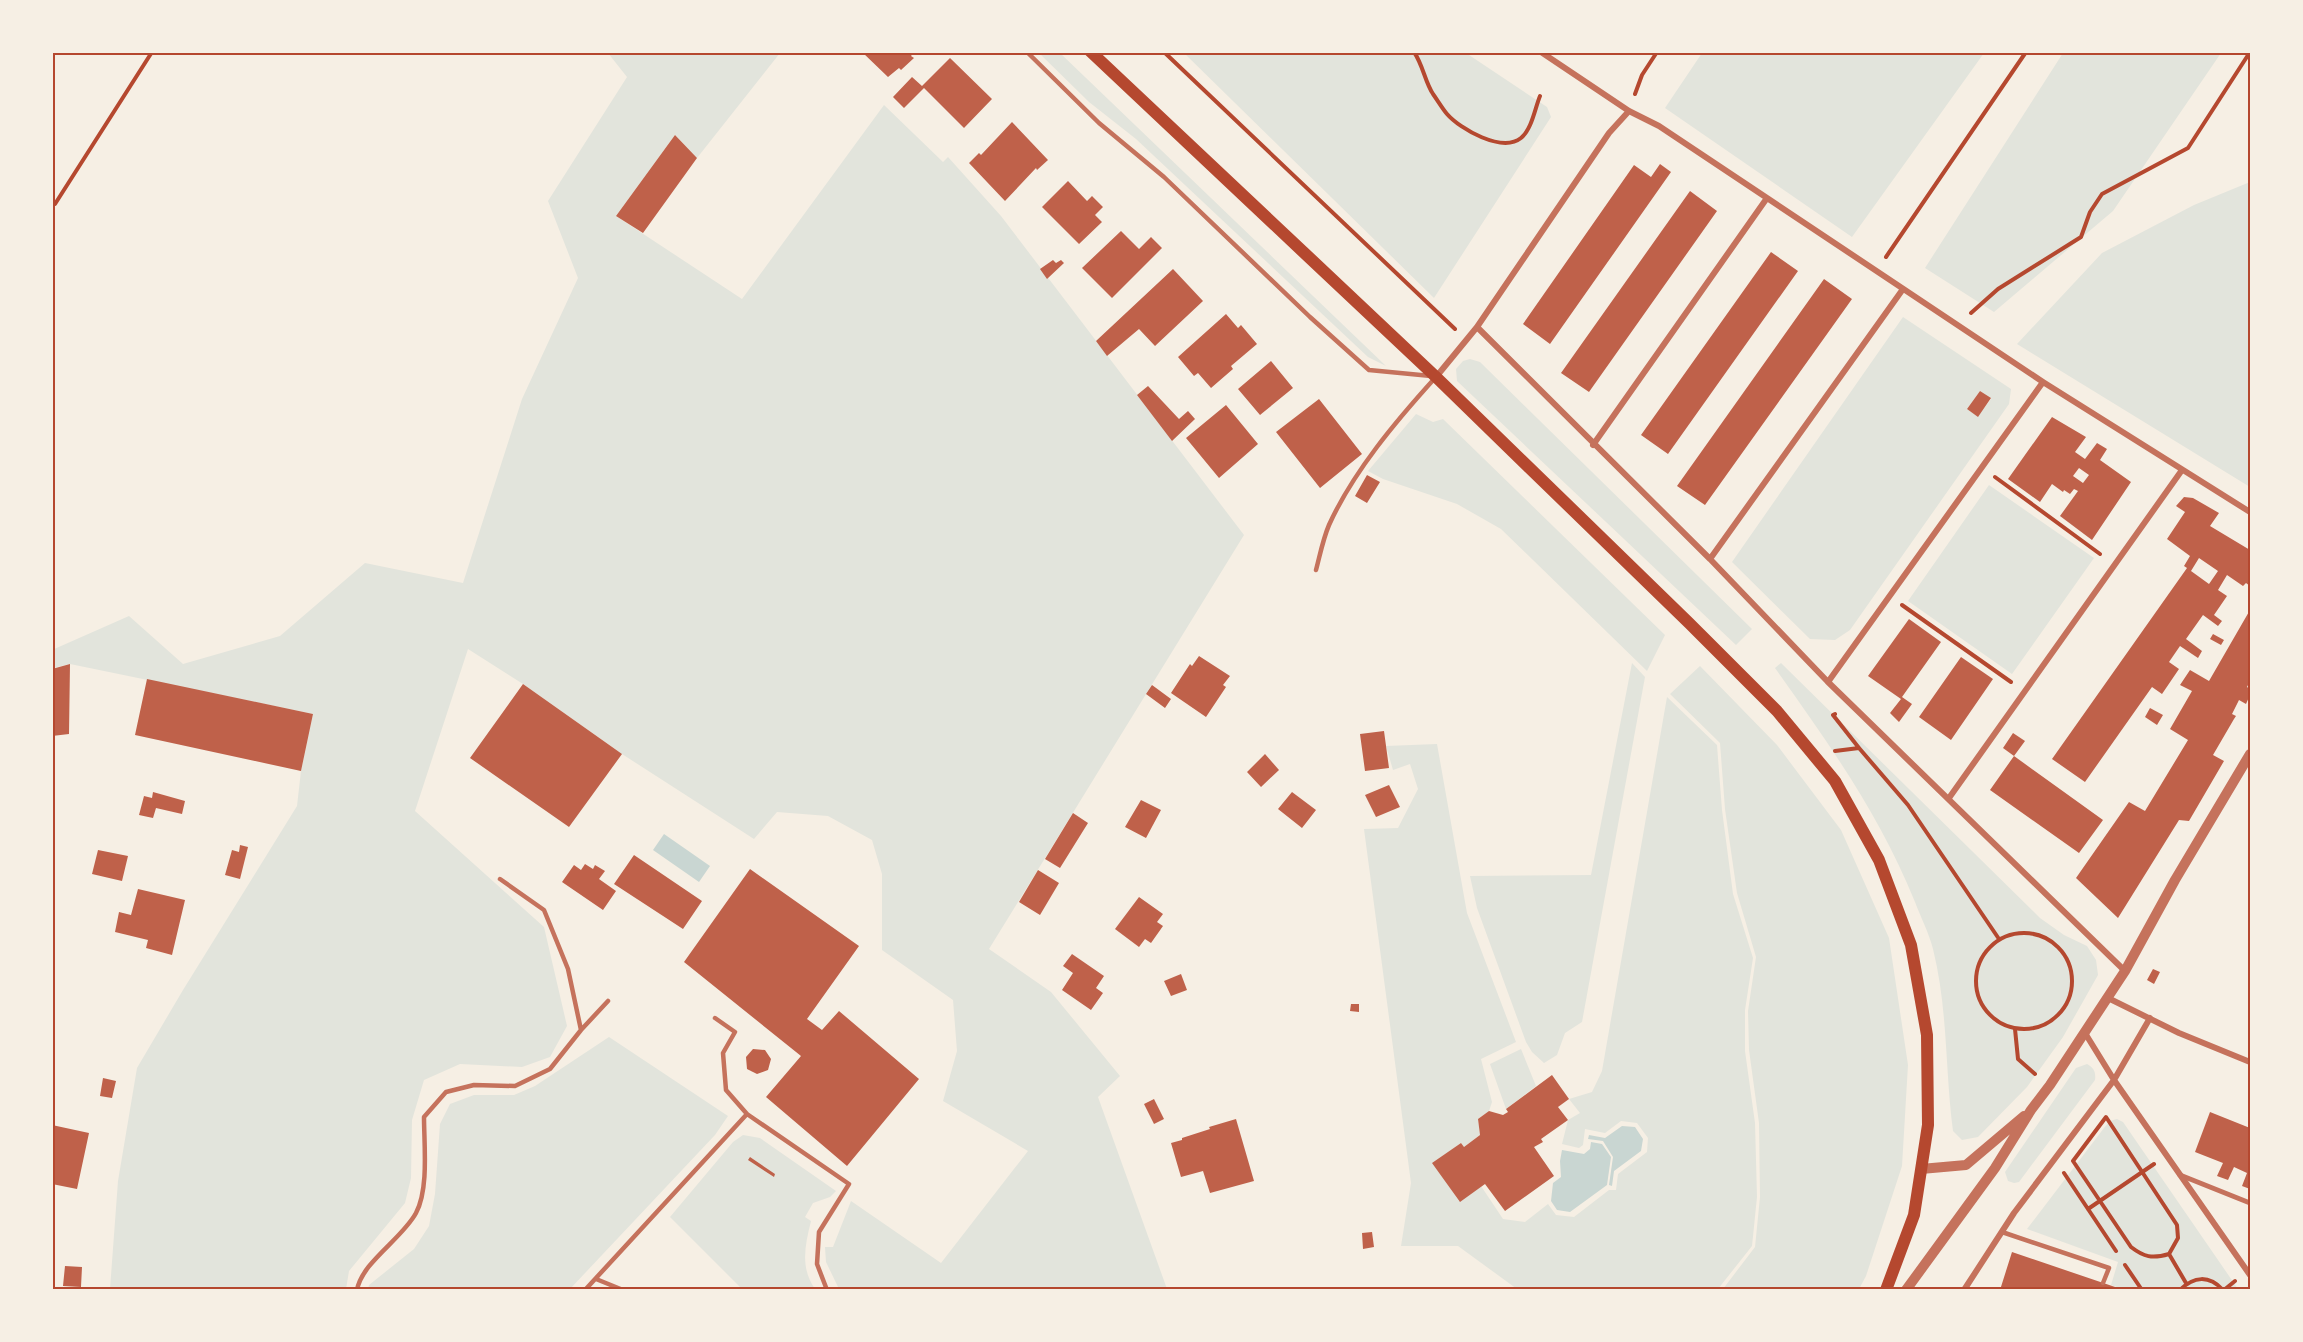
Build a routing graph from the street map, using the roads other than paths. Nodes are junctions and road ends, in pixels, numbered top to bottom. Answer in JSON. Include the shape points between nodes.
{"nodes":[{"id":1,"x":1027,"y":52,"type":"edge"},
{"id":2,"x":1091,"y":52,"type":"edge"},
{"id":3,"x":1541,"y":52,"type":"edge"},
{"id":4,"x":1629,"y":111,"type":"junction"},
{"id":5,"x":1767,"y":198,"type":"junction"},
{"id":6,"x":1903,"y":289,"type":"junction"},
{"id":7,"x":1477,"y":327,"type":"junction"},
{"id":8,"x":1436,"y":376,"type":"junction"},
{"id":9,"x":2043,"y":382,"type":"junction"},
{"id":10,"x":1593,"y":445,"type":"junction"},
{"id":11,"x":2182,"y":470,"type":"junction"},
{"id":12,"x":2250,"y":512,"type":"edge"},
{"id":13,"x":1710,"y":559,"type":"junction"},
{"id":14,"x":1316,"y":570,"type":"dead end"},
{"id":15,"x":1828,"y":682,"type":"junction"},
{"id":16,"x":2250,"y":754,"type":"edge"},
{"id":17,"x":1949,"y":798,"type":"junction"},
{"id":18,"x":500,"y":879,"type":"dead end"},
{"id":19,"x":2126,"y":972,"type":"junction"},
{"id":20,"x":2108,"y":998,"type":"junction"},
{"id":21,"x":608,"y":1001,"type":"dead end"},
{"id":22,"x":715,"y":1018,"type":"dead end"},
{"id":23,"x":2150,"y":1018,"type":"junction"},
{"id":24,"x":581,"y":1030,"type":"junction"},
{"id":25,"x":2085,"y":1033,"type":"junction"},
{"id":26,"x":2250,"y":1062,"type":"edge"},
{"id":27,"x":2114,"y":1080,"type":"junction"},
{"id":28,"x":2031,"y":1110,"type":"junction"},
{"id":29,"x":747,"y":1114,"type":"junction"},
{"id":30,"x":1921,"y":1169,"type":"junction"},
{"id":31,"x":2180,"y":1175,"type":"junction"},
{"id":32,"x":2250,"y":1203,"type":"edge"},
{"id":33,"x":2002,"y":1232,"type":"junction"},
{"id":34,"x":2250,"y":1275,"type":"edge"},
{"id":35,"x":596,"y":1279,"type":"junction"},
{"id":36,"x":2103,"y":1283,"type":"dead end"},
{"id":37,"x":357,"y":1290,"type":"edge"},
{"id":38,"x":585,"y":1290,"type":"edge"},
{"id":39,"x":623,"y":1290,"type":"edge"},
{"id":40,"x":827,"y":1290,"type":"edge"},
{"id":41,"x":1886,"y":1290,"type":"edge"},
{"id":42,"x":1906,"y":1290,"type":"edge"},
{"id":43,"x":1964,"y":1290,"type":"edge"}],
"edges":[{"from":1,"to":8,"type":"lane","via":[[1369,370]]},
{"from":2,"to":8,"type":"main road"},
{"from":3,"to":4,"type":"street"},
{"from":4,"to":5,"type":"street","via":[[1659,126]]},
{"from":4,"to":7,"type":"street","via":[[1609,133]]},
{"from":5,"to":6,"type":"street"},
{"from":5,"to":10,"type":"street"},
{"from":6,"to":9,"type":"street"},
{"from":6,"to":13,"type":"street"},
{"from":7,"to":8,"type":"street"},
{"from":7,"to":10,"type":"street"},
{"from":8,"to":14,"type":"lane","via":[[1362,468],[1328,526]]},
{"from":8,"to":30,"type":"main road","via":[[1777,711],[1835,781],[1880,860],[1911,945],[1927,1035],[1928,1125]]},
{"from":9,"to":11,"type":"street"},
{"from":9,"to":15,"type":"street"},
{"from":10,"to":13,"type":"street"},
{"from":11,"to":12,"type":"street"},
{"from":11,"to":17,"type":"street"},
{"from":13,"to":15,"type":"street"},
{"from":15,"to":17,"type":"street"},
{"from":16,"to":19,"type":"street"},
{"from":17,"to":19,"type":"street"},
{"from":18,"to":24,"type":"lane","via":[[544,910],[568,969]]},
{"from":19,"to":20,"type":"street"},
{"from":20,"to":23,"type":"street"},
{"from":20,"to":25,"type":"street"},
{"from":21,"to":24,"type":"lane"},
{"from":22,"to":29,"type":"lane","via":[[735,1032],[723,1053],[726,1090]]},
{"from":23,"to":26,"type":"street"},
{"from":23,"to":27,"type":"street"},
{"from":24,"to":37,"type":"lane","via":[[550,1069],[515,1086],[474,1085],[446,1092],[424,1117],[423,1188],[417,1213],[359,1279]]},
{"from":25,"to":27,"type":"street"},
{"from":25,"to":28,"type":"street"},
{"from":27,"to":31,"type":"street"},
{"from":27,"to":33,"type":"street"},
{"from":28,"to":30,"type":"street","via":[[1966,1165]]},
{"from":28,"to":42,"type":"street","via":[[1995,1168]]},
{"from":29,"to":35,"type":"lane"},
{"from":29,"to":40,"type":"lane","via":[[849,1184],[819,1232],[817,1264]]},
{"from":30,"to":41,"type":"main road","via":[[1914,1215]]},
{"from":31,"to":32,"type":"street"},
{"from":31,"to":34,"type":"street"},
{"from":33,"to":36,"type":"lane","via":[[2109,1268]]},
{"from":33,"to":43,"type":"street"},
{"from":35,"to":38,"type":"lane"},
{"from":35,"to":39,"type":"lane"}]}
